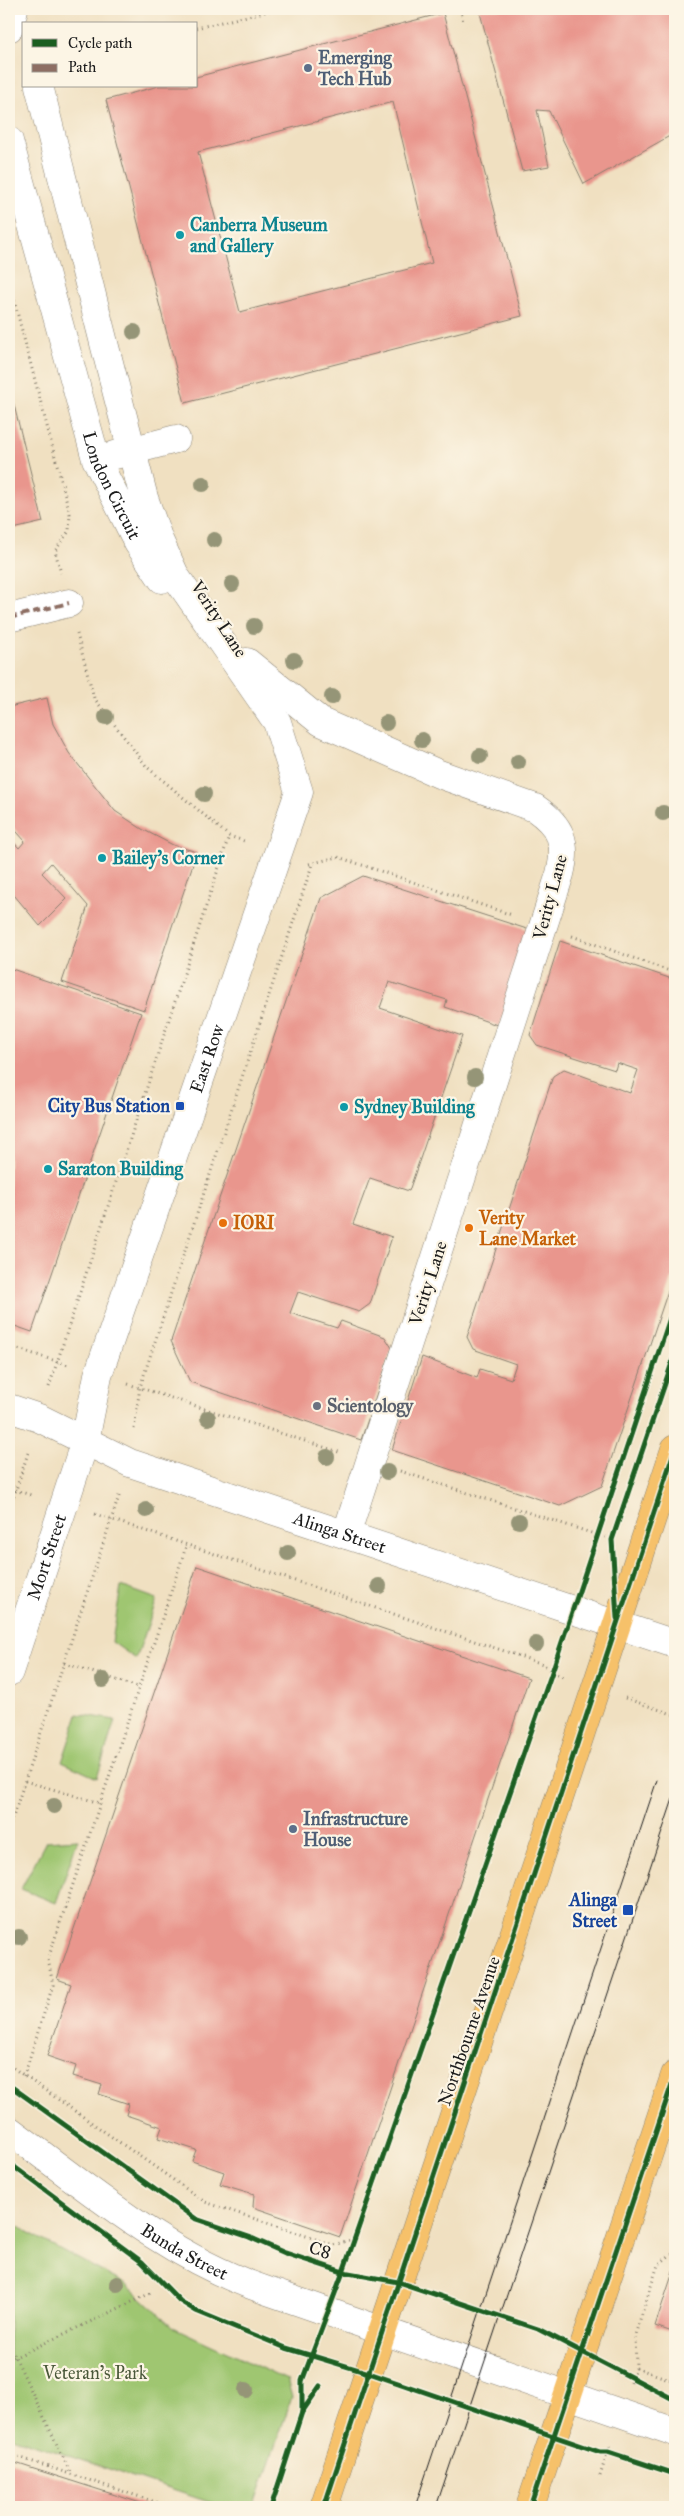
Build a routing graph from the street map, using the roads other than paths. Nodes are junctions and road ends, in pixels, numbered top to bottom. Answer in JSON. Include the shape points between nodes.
{"nodes":[{"id":1,"x":14,"y":9,"type":"edge"},
{"id":2,"x":19,"y":9,"type":"edge"},
{"id":3,"x":23,"y":22,"type":"edge"},
{"id":4,"x":9,"y":28,"type":"edge"},
{"id":5,"x":40,"y":88,"type":"edge"},
{"id":6,"x":9,"y":141,"type":"edge"},
{"id":7,"x":176,"y":439,"type":"dead end"},
{"id":8,"x":133,"y":451,"type":"junction"},
{"id":9,"x":96,"y":459,"type":"junction"},
{"id":10,"x":68,"y":603,"type":"dead end"},
{"id":11,"x":9,"y":618,"type":"edge"},
{"id":12,"x":299,"y":792,"type":"junction"},
{"id":13,"x":9,"y":1408,"type":"edge"},
{"id":14,"x":85,"y":1440,"type":"junction"},
{"id":15,"x":675,"y":1449,"type":"edge"},
{"id":16,"x":346,"y":1535,"type":"junction"},
{"id":17,"x":618,"y":1625,"type":"junction"},
{"id":18,"x":675,"y":1644,"type":"edge"},
{"id":19,"x":9,"y":1672,"type":"edge"},
{"id":20,"x":675,"y":2075,"type":"edge"},
{"id":21,"x":9,"y":2130,"type":"edge"},
{"id":22,"x":382,"y":2331,"type":"junction"},
{"id":23,"x":568,"y":2395,"type":"junction"},
{"id":24,"x":675,"y":2432,"type":"edge"},
{"id":25,"x":324,"y":2507,"type":"edge"},
{"id":26,"x":530,"y":2507,"type":"edge"}],
"edges":[{"from":1,"to":4,"type":"street"},
{"from":2,"to":3,"type":"street"},
{"from":5,"to":8,"type":"street","name":"London Circuit"},
{"from":6,"to":9,"type":"street","name":"London Circuit"},
{"from":7,"to":8,"type":"street"},
{"from":8,"to":9,"type":"street"},
{"from":8,"to":12,"type":"street","name":"London Circuit","via":[[144,498],[176,577],[277,722]]},
{"from":8,"to":16,"type":"street","name":"Verity Lane","via":[[166,509],[184,561],[204,601],[246,661],[321,722],[439,774],[535,808],[548,817],[563,842],[564,858],[543,926]]},
{"from":9,"to":12,"type":"street","name":"London Circuit","via":[[138,543],[267,728]]},
{"from":10,"to":11,"type":"street"},
{"from":12,"to":14,"type":"street","name":"East Row","via":[[98,1375]]},
{"from":13,"to":14,"type":"street","name":"Alinga Street"},
{"from":14,"to":16,"type":"street","name":"Alinga Street","via":[[130,1463]]},
{"from":14,"to":19,"type":"street","name":"Mort Street"},
{"from":15,"to":17,"type":"highway","name":"Northbourne Avenue"},
{"from":16,"to":17,"type":"street","name":"Alinga Street"},
{"from":17,"to":18,"type":"street","name":"Alinga Street"},
{"from":17,"to":22,"type":"highway","name":"Northbourne Avenue"},
{"from":20,"to":23,"type":"highway"},
{"from":21,"to":22,"type":"street","name":"Bunda Street","via":[[144,2229],[211,2269]]},
{"from":22,"to":23,"type":"street","name":"Bunda Street"},
{"from":22,"to":25,"type":"highway","name":"Northbourne Avenue"},
{"from":23,"to":24,"type":"street","name":"Bunda Street"},
{"from":23,"to":26,"type":"highway"}]}
